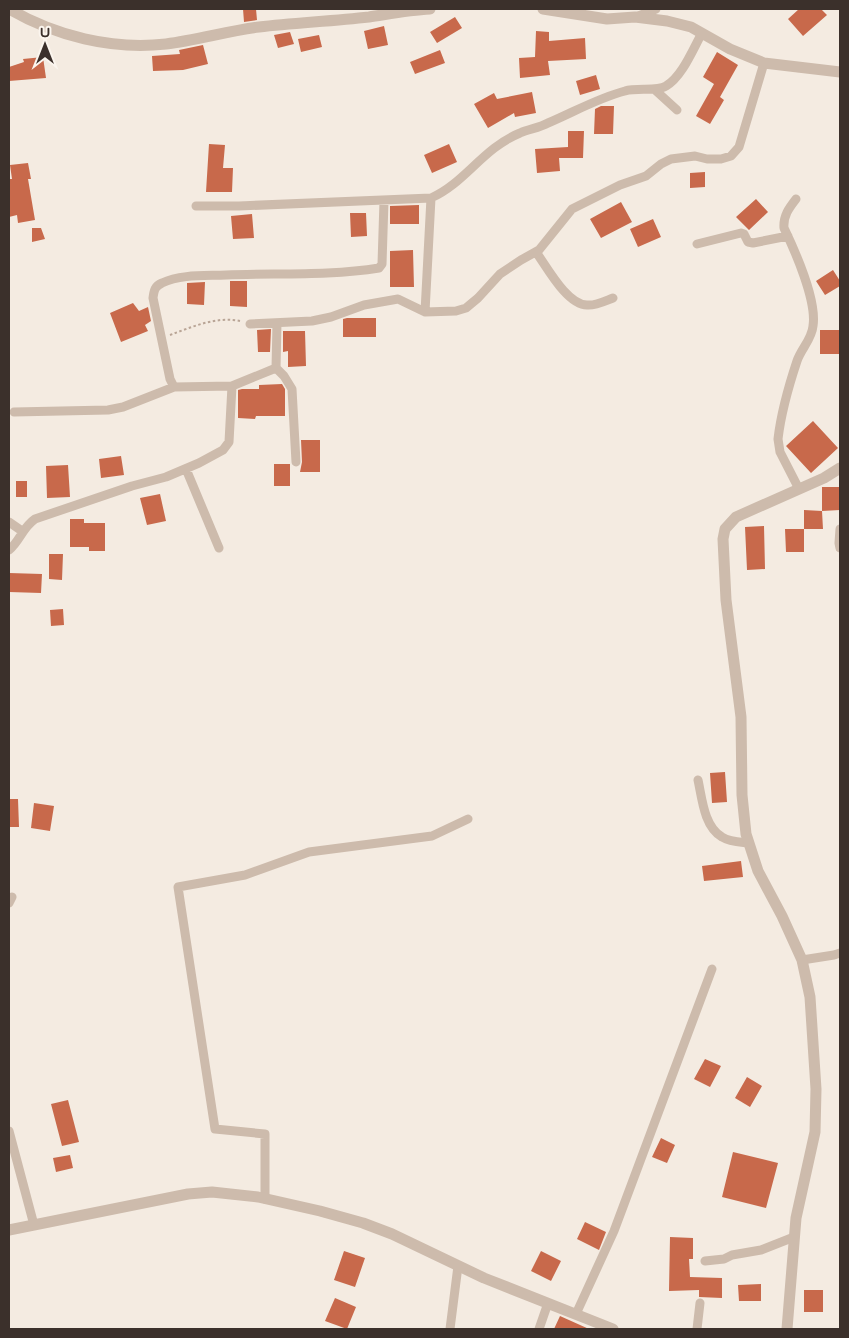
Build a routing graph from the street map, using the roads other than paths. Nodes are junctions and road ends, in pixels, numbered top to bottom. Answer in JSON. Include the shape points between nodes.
{"nodes":[{"id":1,"x":9,"y":9,"type":"edge"},
{"id":2,"x":430,"y":9,"type":"edge"},
{"id":3,"x":543,"y":9,"type":"edge"},
{"id":4,"x":656,"y":9,"type":"edge"},
{"id":5,"x":571,"y":10,"type":"edge"},
{"id":6,"x":635,"y":17,"type":"junction"},
{"id":7,"x":702,"y":33,"type":"junction"},
{"id":8,"x":764,"y":62,"type":"junction"},
{"id":9,"x":840,"y":72,"type":"edge"},
{"id":10,"x":654,"y":89,"type":"junction"},
{"id":11,"x":678,"y":110,"type":"dead end"},
{"id":12,"x":431,"y":198,"type":"junction"},
{"id":13,"x":796,"y":199,"type":"dead end"},
{"id":14,"x":384,"y":201,"type":"junction"},
{"id":15,"x":196,"y":206,"type":"dead end"},
{"id":16,"x":788,"y":236,"type":"junction"},
{"id":17,"x":697,"y":244,"type":"dead end"},
{"id":18,"x":536,"y":252,"type":"junction"},
{"id":19,"x":613,"y":298,"type":"dead end"},
{"id":20,"x":425,"y":312,"type":"junction"},
{"id":21,"x":277,"y":323,"type":"junction"},
{"id":22,"x":250,"y":324,"type":"road end"},
{"id":23,"x":276,"y":368,"type":"junction"},
{"id":24,"x":232,"y":386,"type":"junction"},
{"id":25,"x":174,"y":387,"type":"junction"},
{"id":26,"x":14,"y":412,"type":"dead end"},
{"id":27,"x":296,"y":462,"type":"dead end"},
{"id":28,"x":840,"y":468,"type":"edge"},
{"id":29,"x":186,"y":469,"type":"junction"},
{"id":30,"x":799,"y":488,"type":"junction"},
{"id":31,"x":9,"y":522,"type":"edge"},
{"id":32,"x":840,"y":529,"type":"edge"},
{"id":33,"x":22,"y":531,"type":"junction"},
{"id":34,"x":219,"y":548,"type":"dead end"},
{"id":35,"x":840,"y":548,"type":"edge"},
{"id":36,"x":9,"y":550,"type":"edge"},
{"id":37,"x":698,"y":780,"type":"dead end"},
{"id":38,"x":468,"y":818,"type":"dead end"},
{"id":39,"x":748,"y":844,"type":"junction"},
{"id":40,"x":840,"y":953,"type":"edge"},
{"id":41,"x":802,"y":960,"type":"junction"},
{"id":42,"x":712,"y":969,"type":"dead end"},
{"id":43,"x":9,"y":1131,"type":"edge"},
{"id":44,"x":265,"y":1199,"type":"junction"},
{"id":45,"x":34,"y":1225,"type":"junction"},
{"id":46,"x":9,"y":1230,"type":"edge"},
{"id":47,"x":794,"y":1237,"type":"junction"},
{"id":48,"x":705,"y":1261,"type":"dead end"},
{"id":49,"x":458,"y":1266,"type":"junction"},
{"id":50,"x":548,"y":1303,"type":"junction"},
{"id":51,"x":700,"y":1303,"type":"dead end"},
{"id":52,"x":576,"y":1314,"type":"junction"},
{"id":53,"x":450,"y":1329,"type":"edge"},
{"id":54,"x":539,"y":1329,"type":"edge"},
{"id":55,"x":613,"y":1329,"type":"edge"},
{"id":56,"x":697,"y":1329,"type":"edge"},
{"id":57,"x":787,"y":1329,"type":"edge"}],
"edges":[{"from":1,"to":2,"type":"street","via":[[67,35],[134,45],[165,44],[259,28]]},
{"from":3,"to":5,"type":"street"},
{"from":4,"to":6,"type":"street"},
{"from":5,"to":6,"type":"street","via":[[607,19]]},
{"from":6,"to":7,"type":"street","via":[[667,21]]},
{"from":7,"to":8,"type":"street","via":[[730,49]]},
{"from":7,"to":10,"type":"street","via":[[674,81]]},
{"from":8,"to":9,"type":"street"},
{"from":8,"to":18,"type":"street","via":[[739,147],[731,156],[714,160],[695,156],[666,162],[646,176],[572,209]]},
{"from":10,"to":11,"type":"street"},
{"from":10,"to":12,"type":"street","via":[[623,91],[520,133],[490,150],[445,191]]},
{"from":12,"to":14,"type":"street"},
{"from":12,"to":20,"type":"street"},
{"from":13,"to":16,"type":"street","via":[[784,222]]},
{"from":14,"to":15,"type":"street"},
{"from":14,"to":25,"type":"street","via":[[382,264],[379,268],[200,276],[162,283],[154,290],[153,298]]},
{"from":16,"to":17,"type":"street","via":[[753,243],[741,233]]},
{"from":16,"to":30,"type":"street","via":[[804,276],[814,318],[812,332],[797,360],[778,439],[780,452]]},
{"from":18,"to":19,"type":"street","via":[[560,287],[580,305],[589,306]]},
{"from":18,"to":20,"type":"street","via":[[500,274],[466,308]]},
{"from":20,"to":21,"type":"street","via":[[398,299],[364,305],[312,321]]},
{"from":21,"to":22,"type":"street"},
{"from":21,"to":23,"type":"street"},
{"from":23,"to":24,"type":"street"},
{"from":23,"to":27,"type":"street","via":[[292,389]]},
{"from":24,"to":25,"type":"street"},
{"from":24,"to":29,"type":"street","via":[[227,446]]},
{"from":25,"to":26,"type":"street","via":[[108,410]]},
{"from":28,"to":30,"type":"street"},
{"from":29,"to":33,"type":"street","via":[[48,514],[35,519]]},
{"from":29,"to":34,"type":"street"},
{"from":30,"to":39,"type":"street","via":[[736,516],[725,529],[723,539]]},
{"from":31,"to":33,"type":"street"},
{"from":32,"to":35,"type":"street"},
{"from":33,"to":36,"type":"street"},
{"from":37,"to":39,"type":"street","via":[[706,813],[717,834],[732,842]]},
{"from":38,"to":44,"type":"street","via":[[432,836],[309,852],[245,875],[178,888],[215,1129],[265,1134]]},
{"from":39,"to":41,"type":"street"},
{"from":40,"to":41,"type":"street"},
{"from":41,"to":47,"type":"street","via":[[810,998],[816,1132]]},
{"from":42,"to":52,"type":"street","via":[[614,1232]]},
{"from":43,"to":45,"type":"street"},
{"from":44,"to":45,"type":"street","via":[[212,1192],[188,1194]]},
{"from":44,"to":49,"type":"street","via":[[312,1209],[392,1234]]},
{"from":45,"to":46,"type":"street"},
{"from":47,"to":48,"type":"street","via":[[761,1250]]},
{"from":47,"to":57,"type":"street"},
{"from":49,"to":50,"type":"street"},
{"from":49,"to":53,"type":"street"},
{"from":50,"to":52,"type":"street"},
{"from":50,"to":54,"type":"street"},
{"from":51,"to":56,"type":"street"},
{"from":52,"to":55,"type":"street"}]}
